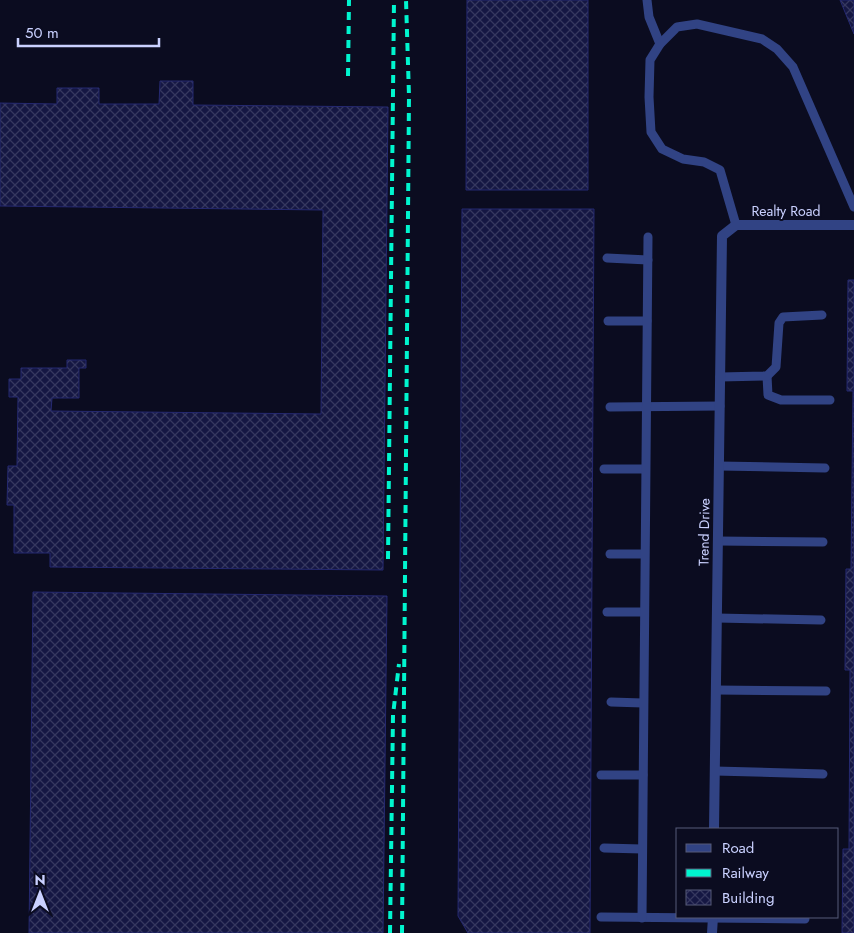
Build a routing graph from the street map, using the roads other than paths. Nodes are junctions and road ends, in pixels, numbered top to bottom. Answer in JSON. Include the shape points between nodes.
{"nodes":[{"id":1,"x":647,"y":0,"type":"edge"},
{"id":2,"x":660,"y":44,"type":"junction"},
{"id":3,"x":854,"y":207,"type":"edge"},
{"id":4,"x":736,"y":224,"type":"junction"},
{"id":5,"x":854,"y":225,"type":"edge"},
{"id":6,"x":722,"y":236,"type":"joint"},
{"id":7,"x":648,"y":237,"type":"dead end"},
{"id":8,"x":607,"y":258,"type":"dead end"},
{"id":9,"x":648,"y":260,"type":"junction"},
{"id":10,"x":822,"y":315,"type":"dead end"},
{"id":11,"x":608,"y":321,"type":"dead end"},
{"id":12,"x":647,"y":321,"type":"junction"},
{"id":13,"x":767,"y":376,"type":"junction"},
{"id":14,"x":720,"y":377,"type":"junction"},
{"id":15,"x":830,"y":400,"type":"dead end"},
{"id":16,"x":720,"y":406,"type":"junction"},
{"id":17,"x":610,"y":407,"type":"dead end"},
{"id":18,"x":646,"y":407,"type":"junction"},
{"id":19,"x":719,"y":466,"type":"junction"},
{"id":20,"x":825,"y":468,"type":"dead end"},
{"id":21,"x":604,"y":469,"type":"dead end"},
{"id":22,"x":645,"y":469,"type":"junction"},
{"id":23,"x":718,"y":541,"type":"junction"},
{"id":24,"x":823,"y":542,"type":"dead end"},
{"id":25,"x":610,"y":554,"type":"dead end"},
{"id":26,"x":644,"y":554,"type":"junction"},
{"id":27,"x":607,"y":612,"type":"dead end"},
{"id":28,"x":644,"y":612,"type":"junction"},
{"id":29,"x":717,"y":618,"type":"junction"},
{"id":30,"x":820,"y":620,"type":"dead end"},
{"id":31,"x":716,"y":690,"type":"junction"},
{"id":32,"x":826,"y":692,"type":"dead end"},
{"id":33,"x":611,"y":702,"type":"dead end"},
{"id":34,"x":643,"y":703,"type":"junction"},
{"id":35,"x":715,"y":771,"type":"junction"},
{"id":36,"x":823,"y":774,"type":"dead end"},
{"id":37,"x":601,"y":775,"type":"dead end"},
{"id":38,"x":643,"y":775,"type":"junction"},
{"id":39,"x":714,"y":828,"type":"edge"},
{"id":40,"x":604,"y":848,"type":"dead end"},
{"id":41,"x":642,"y":849,"type":"junction"},
{"id":42,"x":601,"y":917,"type":"dead end"},
{"id":43,"x":642,"y":918,"type":"junction"},
{"id":44,"x":713,"y":918,"type":"edge"},
{"id":45,"x":805,"y":919,"type":"dead end"},
{"id":46,"x":712,"y":933,"type":"edge"}],
"edges":[{"from":1,"to":2,"type":"lane","via":[[649,17]]},
{"from":2,"to":3,"type":"lane","via":[[677,27],[697,24],[762,39],[777,49],[793,68]]},
{"from":2,"to":4,"type":"lane","via":[[650,60],[651,132],[662,149],[720,170]]},
{"from":4,"to":5,"type":"street","name":"Realty Road"},
{"from":4,"to":6,"type":"street","name":"Realty Road"},
{"from":6,"to":14,"type":"street","name":"Trend Drive"},
{"from":7,"to":9,"type":"lane"},
{"from":8,"to":9,"type":"lane"},
{"from":9,"to":12,"type":"lane"},
{"from":10,"to":13,"type":"lane","via":[[783,317],[779,323],[776,367]]},
{"from":11,"to":12,"type":"lane"},
{"from":12,"to":18,"type":"lane"},
{"from":13,"to":14,"type":"lane"},
{"from":13,"to":15,"type":"lane","via":[[768,395],[781,400]]},
{"from":14,"to":16,"type":"street","name":"Trend Drive"},
{"from":16,"to":18,"type":"lane"},
{"from":16,"to":19,"type":"street","name":"Trend Drive"},
{"from":17,"to":18,"type":"lane"},
{"from":18,"to":22,"type":"lane"},
{"from":19,"to":20,"type":"lane"},
{"from":19,"to":23,"type":"street","name":"Trend Drive"},
{"from":21,"to":22,"type":"lane"},
{"from":22,"to":26,"type":"lane"},
{"from":23,"to":24,"type":"lane"},
{"from":23,"to":29,"type":"street","name":"Trend Drive"},
{"from":25,"to":26,"type":"lane"},
{"from":26,"to":28,"type":"lane"},
{"from":27,"to":28,"type":"lane"},
{"from":28,"to":34,"type":"lane"},
{"from":29,"to":30,"type":"lane"},
{"from":29,"to":31,"type":"street","name":"Trend Drive"},
{"from":31,"to":32,"type":"lane"},
{"from":31,"to":35,"type":"street","name":"Trend Drive"},
{"from":33,"to":34,"type":"lane"},
{"from":34,"to":38,"type":"lane"},
{"from":35,"to":36,"type":"lane"},
{"from":35,"to":39,"type":"street","name":"Trend Drive"},
{"from":37,"to":38,"type":"lane"},
{"from":38,"to":41,"type":"lane"},
{"from":40,"to":41,"type":"lane"},
{"from":41,"to":43,"type":"lane"},
{"from":42,"to":43,"type":"lane"},
{"from":43,"to":44,"type":"lane"},
{"from":44,"to":45,"type":"lane"},
{"from":44,"to":46,"type":"street"}]}
